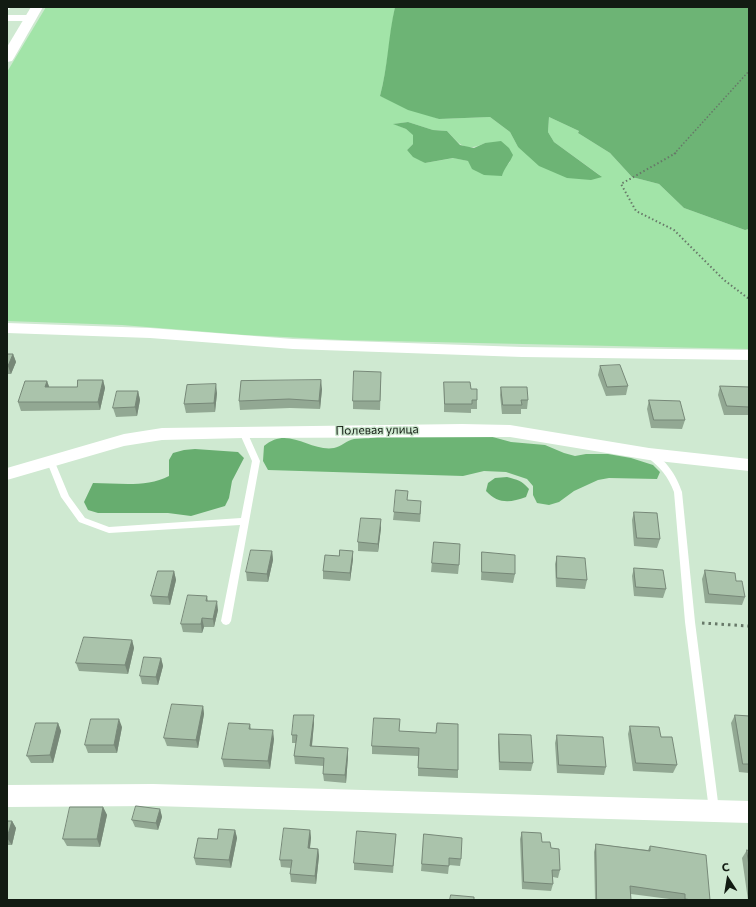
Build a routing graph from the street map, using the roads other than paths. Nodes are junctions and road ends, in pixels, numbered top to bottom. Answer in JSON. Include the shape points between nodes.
{"nodes":[{"id":1,"x":9,"y":7,"type":"edge"},
{"id":2,"x":7,"y":10,"type":"edge"},
{"id":3,"x":34,"y":12,"type":"edge"},
{"id":4,"x":7,"y":18,"type":"edge"},
{"id":5,"x":7,"y":58,"type":"edge"},
{"id":6,"x":7,"y":328,"type":"edge"},
{"id":7,"x":749,"y":355,"type":"edge"},
{"id":8,"x":243,"y":432,"type":"junction"},
{"id":9,"x":649,"y":454,"type":"junction"},
{"id":10,"x":51,"y":462,"type":"junction"},
{"id":11,"x":749,"y":465,"type":"edge"},
{"id":12,"x":7,"y":474,"type":"edge"},
{"id":13,"x":245,"y":521,"type":"junction"},
{"id":14,"x":226,"y":620,"type":"dead end"},
{"id":15,"x":7,"y":796,"type":"edge"},
{"id":16,"x":714,"y":811,"type":"junction"},
{"id":17,"x":749,"y":812,"type":"edge"}],
"edges":[{"from":1,"to":2,"type":"lane"},
{"from":3,"to":4,"type":"street"},
{"from":3,"to":5,"type":"street"},
{"from":6,"to":7,"type":"street","via":[[150,332],[316,345],[522,352]]},
{"from":8,"to":9,"type":"street","name":"Полевая улица","via":[[510,431]]},
{"from":8,"to":10,"type":"street","name":"Полевая улица","via":[[124,440]]},
{"from":8,"to":13,"type":"lane","via":[[256,461]]},
{"from":9,"to":11,"type":"street","name":"Полевая улица"},
{"from":9,"to":16,"type":"lane","via":[[674,478],[678,492],[690,622]]},
{"from":10,"to":12,"type":"street","name":"Полевая улица"},
{"from":10,"to":13,"type":"lane","via":[[65,497],[82,520],[109,530]]},
{"from":13,"to":14,"type":"lane"},
{"from":15,"to":16,"type":"street","via":[[153,795]]},
{"from":16,"to":17,"type":"street"}]}
